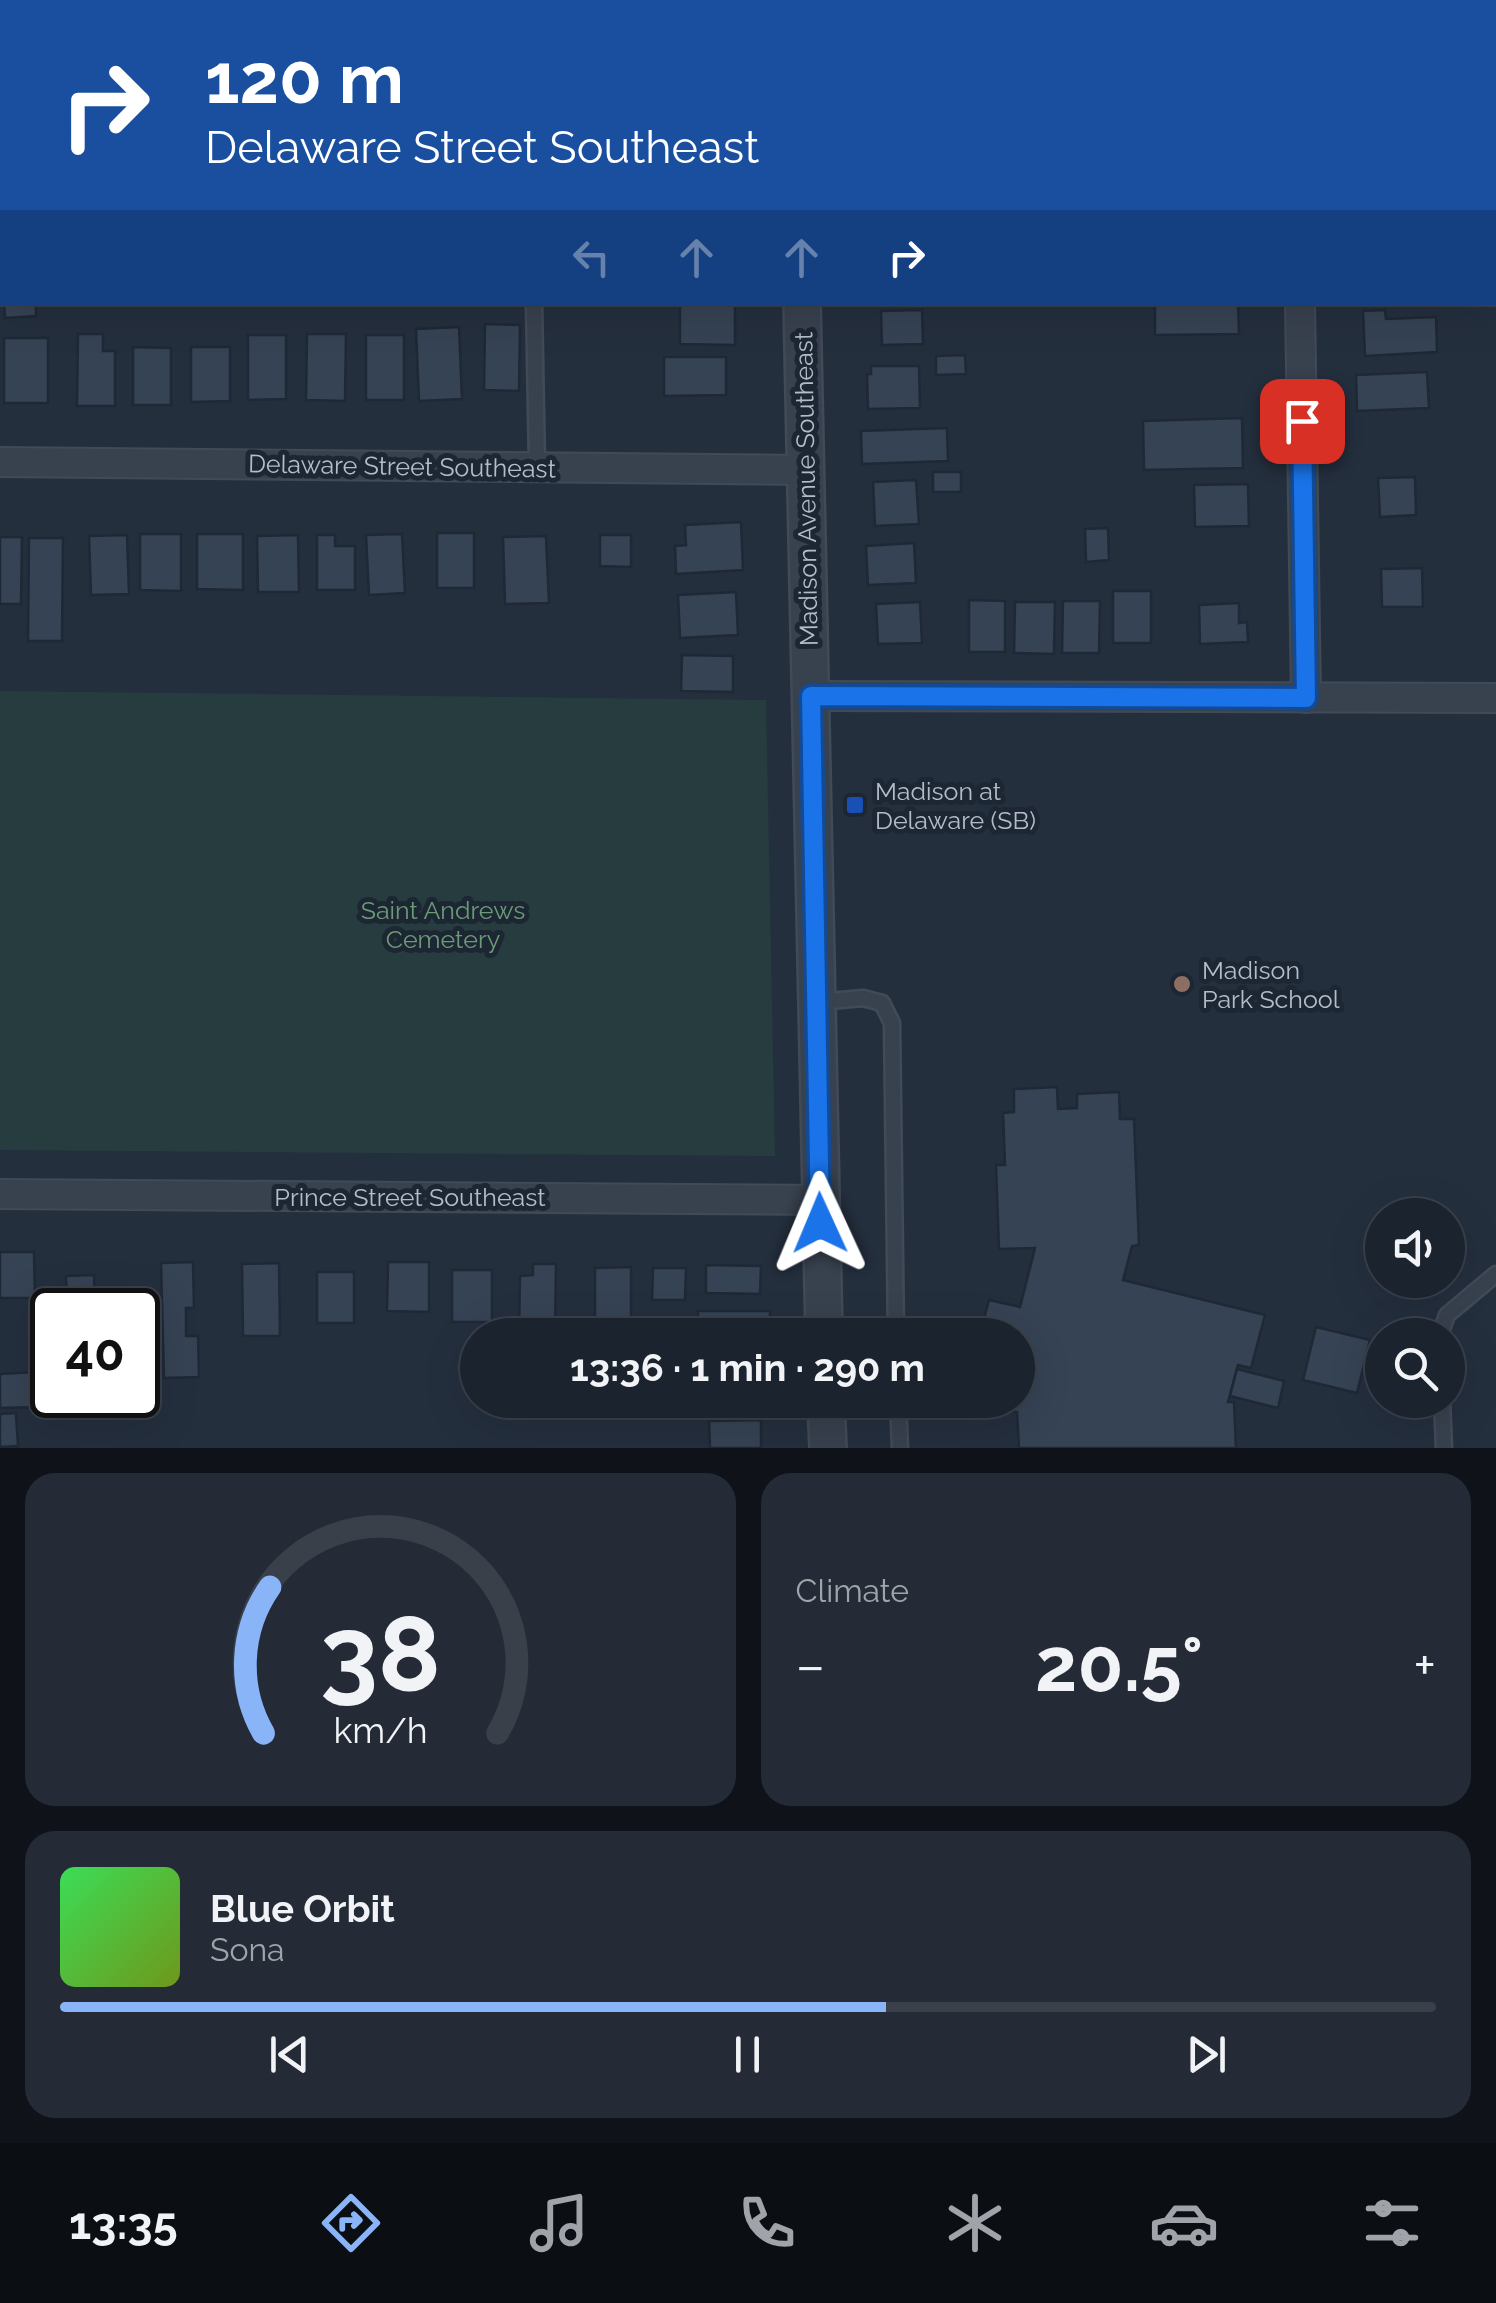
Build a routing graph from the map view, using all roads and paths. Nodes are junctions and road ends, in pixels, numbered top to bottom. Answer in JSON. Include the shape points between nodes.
{"nodes":[{"id":1,"x":534,"y":305,"type":"edge"},
{"id":2,"x":802,"y":305,"type":"edge"},
{"id":3,"x":1300,"y":305,"type":"edge"},
{"id":4,"x":0,"y":462,"type":"edge"},
{"id":5,"x":537,"y":467,"type":"junction"},
{"id":6,"x":804,"y":470,"type":"junction"},
{"id":7,"x":811,"y":696,"type":"junction"},
{"id":8,"x":1306,"y":698,"type":"junction"},
{"id":9,"x":1496,"y":698,"type":"edge"},
{"id":10,"x":818,"y":1002,"type":"junction"},
{"id":11,"x":0,"y":1194,"type":"edge"},
{"id":12,"x":819,"y":1200,"type":"junction"},
{"id":13,"x":1496,"y":1274,"type":"edge"},
{"id":14,"x":823,"y":1318,"type":"edge"},
{"id":15,"x":896,"y":1318,"type":"edge"},
{"id":16,"x":1447,"y":1318,"type":"edge"},
{"id":17,"x":827,"y":1418,"type":"edge"},
{"id":18,"x":899,"y":1418,"type":"edge"},
{"id":19,"x":1443,"y":1418,"type":"edge"},
{"id":20,"x":828,"y":1448,"type":"edge"},
{"id":21,"x":900,"y":1448,"type":"edge"},
{"id":22,"x":1444,"y":1448,"type":"edge"}],
"edges":[{"from":1,"to":5,"type":"lane"},
{"from":2,"to":6,"type":"street","name":"Madison Avenue Southeast"},
{"from":3,"to":8,"type":"street"},
{"from":4,"to":5,"type":"street","name":"Delaware Street Southeast"},
{"from":5,"to":6,"type":"street","name":"Delaware Street Southeast"},
{"from":6,"to":7,"type":"street","name":"Madison Avenue Southeast"},
{"from":7,"to":8,"type":"street"},
{"from":7,"to":10,"type":"street","name":"Madison Avenue Southeast"},
{"from":8,"to":9,"type":"street"},
{"from":10,"to":12,"type":"street","name":"Madison Avenue Southeast"},
{"from":10,"to":15,"type":"lane","via":[[882,1002],[892,1023]]},
{"from":11,"to":12,"type":"street","name":"Prince Street Southeast"},
{"from":12,"to":14,"type":"street","name":"Madison Avenue Southeast"},
{"from":13,"to":16,"type":"lane"},
{"from":17,"to":20,"type":"street"},
{"from":18,"to":21,"type":"lane"},
{"from":19,"to":22,"type":"lane"}]}
